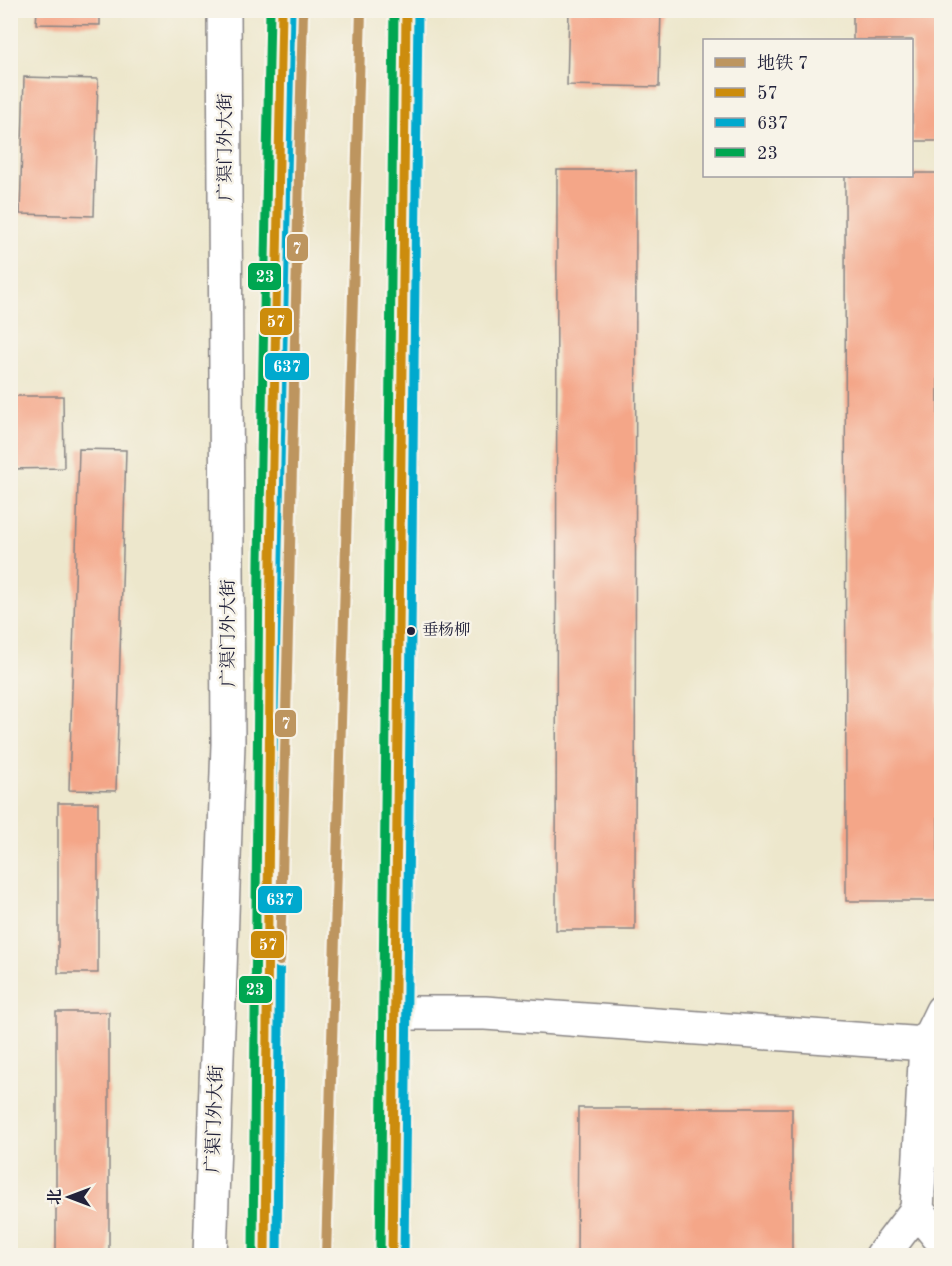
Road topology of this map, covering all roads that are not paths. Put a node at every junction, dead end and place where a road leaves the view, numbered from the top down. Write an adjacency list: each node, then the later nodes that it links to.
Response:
1 (225, 10): 9 (street, 广渠门外大街)
2 (282, 10): 10 (main road)
3 (406, 10): 5 (main road)
4 (942, 1011): 6 (street)
5 (395, 1013): 6 (street); 11 (main road)
6 (926, 1044): 7 (street)
7 (917, 1210): 8 (street); 12 (street)
8 (942, 1236)
9 (210, 1256)
10 (265, 1256)
11 (392, 1256)
12 (882, 1256)

